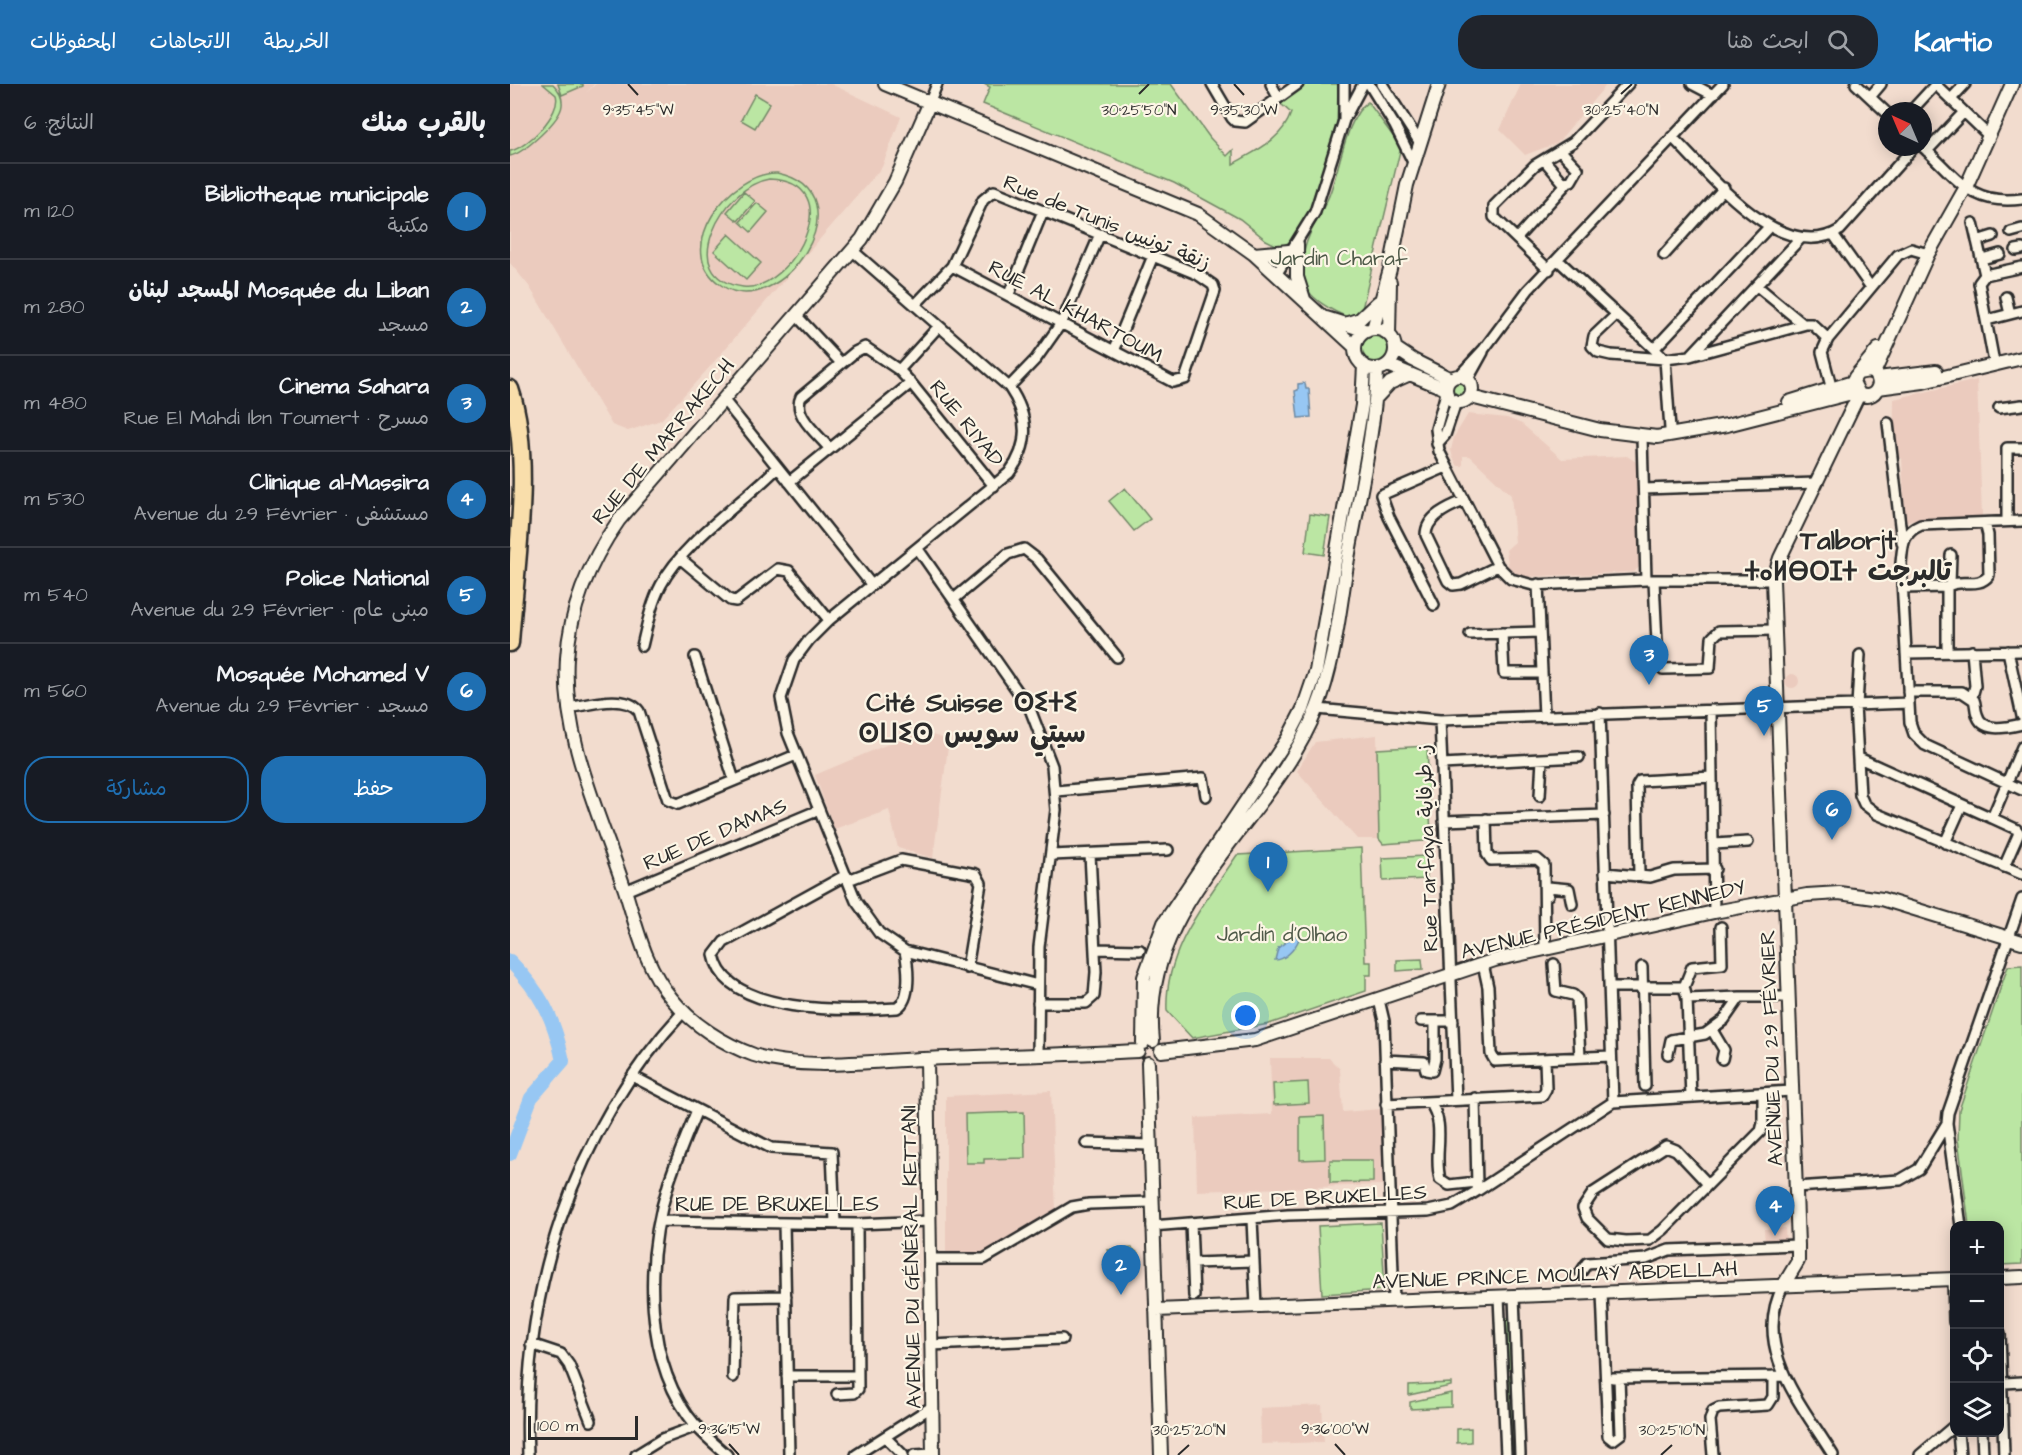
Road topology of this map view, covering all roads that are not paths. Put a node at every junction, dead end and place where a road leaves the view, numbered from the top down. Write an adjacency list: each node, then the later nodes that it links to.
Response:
1 (885, 84): 23 (street)
2 (937, 84): 23 (street)
3 (1212, 84): 20 (street)
4 (1271, 84): 20 (street)
5 (1298, 84): 20 (street)
6 (1344, 84): 27 (street)
7 (1363, 84): 27 (street)
8 (1369, 84): 36 (street)
9 (1382, 84): 31 (street)
10 (1439, 84): 31 (street)
11 (1628, 84): 32 (street)
12 (1692, 84): 19 (street)
13 (1723, 84): 19 (street)
14 (1856, 84): 21 (street)
15 (1881, 84): 21 (street)
16 (1935, 84): 22 (street); 24 (street)
17 (1965, 84): 22 (street)
18 (2012, 84): 28 (street)
19 (1713, 95): 29 (street)
20 (1278, 97)
21 (1870, 97): 25 (street)
22 (1951, 99): 26 (street)
23 (930, 102): 53 (street, RUE DE MARRAKECH); 54 (street)
24 (1919, 102)
25 (1878, 105)
26 (1964, 112): 28 (street); 30 (street)
27 (1344, 120): 52 (street)
28 (1988, 135): 38 (street)
29 (1672, 137): 39 (street); 60 (street)
30 (1932, 142)
31 (1420, 143): 36 (street)
32 (1561, 151): 35 (street); 37 (street)
33 (1932, 155): 38 (street)
34 (1906, 156): 47 (street)
35 (1545, 161): 37 (street); 49 (street)
36 (1413, 162): 63 (street)
37 (1567, 183): 49 (street)
38 (1966, 187): 40 (street); 55 (street)
39 (1724, 188): 43 (street); 57 (street)
40 (2022, 201)
41 (1043, 212): 46 (street, Rue de Tunis زنقة تونس); 61 (street, Rue de Tunis زنقة تونس); 69 (street)
42 (1973, 223): 51 (street)
43 (1769, 227): 50 (street); 90 (street)
44 (2022, 229): 45 (street)
45 (2011, 232)
46 (1100, 234): 58 (street, Rue de Tunis زنقة تونس); 80 (street)
47 (1833, 234): 50 (street); 68 (street)
48 (1993, 236): 51 (street)
49 (1517, 238): 64 (street)
50 (1801, 238): 67 (street)
51 (1977, 241): 59 (street)
52 (1293, 247): 54 (street); 65 (street); 72 (street)
53 (853, 250): 73 (street); 76 (street, RUE DE MARRAKECH)
54 (1254, 254): 65 (street)
55 (1928, 254): 68 (street); 85 (street)
56 (2000, 254): 59 (street)
57 (1664, 255)
58 (1153, 256): 91 (street); 103 (street, Rue de Tunis زنقة تونس)
59 (1982, 259): 66 (street)
60 (1558, 260): 64 (street); 77 (street)
61 (952, 266): 69 (street, RUE AL KHARTOUM); 73 (street, Rue de Tunis زنقة تونس)
62 (2022, 267): 66 (street)
63 (1390, 270): 71 (street); 86 (street)
64 (1549, 270): 107 (street)
65 (1276, 275): 72 (street)
66 (1986, 275): 79 (street)
67 (1757, 286): 82 (street); 93 (street)
68 (1870, 286): 87 (street)
69 (1009, 294): 80 (street, RUE AL KHARTOUM)
70 (2006, 297): 75 (street)
71 (1381, 299): 81 (street); 84 (street)
72 (1304, 300): 78 (street)
73 (915, 305): 83 (street)
74 (2022, 311): 75 (street)
75 (2010, 314): 79 (street)
76 (796, 315): 98 (street); 111 (street, RUE DE MARRAKECH)
77 (1616, 315): 90 (street); 97 (street)
78 (1326, 318): 81 (street); 88 (street)
79 (1987, 320): 95 (street)
80 (1062, 322): 91 (street, RUE AL KHARTOUM); 108 (street)
81 (1348, 323): 84 (street)
82 (1803, 324): 87 (street); 93 (street)
83 (939, 326): 100 (street); 108 (street)
84 (1370, 330): 86 (street); 88 (street)
85 (1890, 334): 94 (street); 106 (street, AVENUE DU 29 FÉVRIER)
86 (1389, 335): 89 (street)
87 (1826, 342): 110 (street)
88 (1355, 347): 99 (street)
89 (1395, 348): 99 (street); 107 (street)
90 (1654, 349): 97 (street)
91 (1114, 351): 103 (street, RUE AL KHARTOUM)
92 (2022, 351): 95 (street)
93 (1690, 356): 97 (street)
94 (1880, 357): 102 (street); 104 (street)
95 (1993, 357): 102 (street)
96 (2022, 358): 104 (street)
97 (1665, 359): 118 (street)
98 (841, 363): 100 (street, RUE RIYAD); 121 (street)
99 (1376, 366): 101 (street); 112 (street); 241 (street)
100 (899, 370): 105 (street, RUE RIYAD)
101 (1410, 374): 107 (street); 112 (street)
102 (1902, 376): 104 (street)
103 (1185, 379)
104 (1877, 380): 106 (street); 106 (street)
105 (911, 383): 121 (street); 127 (street, RUE RIYAD)
106 (1857, 385): 110 (street); 116 (street, AVENUE DU 29 FÉVRIER)
107 (1459, 386): 113 (street); 118 (street); 119 (street); 120 (street)
108 (1009, 387): 127 (street)
109 (510, 389): 153 (highway)
110 (1832, 395): 116 (street); 118 (street); 119 (street)
111 (723, 399): 124 (street); 168 (street, RUE DE MARRAKECH)
112 (1374, 400): 129 (street)
113 (1456, 402): 120 (street)
114 (2022, 405): 115 (street)
115 (1999, 408)
116 (1846, 418): 126 (street, AVENUE DU 29 FÉVRIER)
117 (1888, 423): 135 (street)
118 (1670, 429)
119 (1642, 437): 128 (street)
120 (1437, 444): 123 (street)
121 (830, 448): 125 (street)
122 (2022, 448): 132 (street)
123 (1446, 467): 130 (street); 131 (street)
124 (777, 468): 125 (street); 138 (street)
125 (789, 482): 142 (street)
126 (1816, 483): 128 (street); 141 (street, AVENUE DU 29 FÉVRIER)
127 (994, 486): 136 (street)
128 (1644, 489): 140 (street)
129 (1360, 492): 130 (street); 170 (street)
130 (1381, 495): 147 (street)
131 (1464, 501): 139 (street); 139 (street)
132 (2007, 521): 133 (street); 134 (street)
133 (2022, 522)
134 (1985, 523): 135 (street); 144 (street)
135 (1902, 542): 145 (street)
136 (918, 549): 142 (street); 146 (street)
137 (1951, 555): 144 (street)
138 (681, 559): 148 (street); 154 (street)
139 (1498, 566): 143 (street)
140 (1650, 580): 141 (street); 143 (street); 149 (street)
141 (1773, 580): 149 (street, AVENUE DU 29 FÉVRIER)
142 (871, 584): 148 (street)
143 (1538, 584): 150 (street)
144 (1949, 586): 145 (street); 158 (street)
145 (1903, 588): 159 (street)
146 (954, 599): 162 (street); 186 (street)
147 (1434, 605)
148 (829, 620): 178 (street)
149 (1775, 630): 169 (street, AVENUE DU 29 FÉVRIER)
150 (1540, 632): 151 (street); 163 (street)
151 (1502, 633): 152 (street); 163 (street)
152 (1470, 634)
153 (510, 643)
154 (642, 646)
155 (1972, 651): 156 (street); 158 (street); 165 (street)
156 (2008, 651): 157 (street); 174 (street)
157 (2022, 651)
158 (1947, 652): 159 (street)
159 (1906, 653): 164 (street)
160 (1860, 655): 167 (street)
161 (695, 657): 184 (street)
162 (1117, 657)
163 (1542, 673): 173 (street)
164 (1908, 692): 165 (street); 166 (street)
165 (1972, 697): 176 (street)
166 (1909, 703): 167 (street); 185 (street)
167 (1856, 705): 169 (street); 180 (street)
168 (568, 708): 184 (street); 208 (street, RUE DE MARRAKECH)
169 (1777, 708): 171 (street); 210 (street, AVENUE DU 29 FÉVRIER)
170 (1317, 709): 175 (street); 241 (street)
171 (1711, 710): 172 (street); 183 (street)
172 (1600, 713): 173 (street); 192 (street)
173 (1544, 716): 175 (street)
174 (2022, 716)
175 (1440, 720): 182 (street, Rue Tarfaya ز. طرفاية)
176 (2022, 724)
177 (2022, 747): 185 (street)
178 (796, 755): 184 (street); 191 (street)
179 (1579, 758): 181 (street)
180 (1859, 758): 190 (street); 197 (street)
181 (1542, 759): 182 (street); 189 (street)
182 (1442, 764): 195 (street, Rue Tarfaya ز. طرفاية)
183 (1712, 777): 198 (street); 206 (street)
184 (734, 780)
185 (2007, 783): 187 (street); 193 (street)
186 (1056, 790): 188 (street); 201 (street)
187 (2022, 790)
188 (1206, 796)
189 (1540, 796)
190 (1962, 805): 193 (street); 197 (street)
191 (819, 810): 207 (street); 208 (street, RUE DE DAMAS)
192 (1604, 815): 194 (street); 204 (street)
193 (1992, 818): 202 (street)
194 (1486, 819): 195 (street); 217 (street)
195 (1444, 820): 225 (street, Rue Tarfaya ز. طرفاية)
196 (1748, 842): 198 (street)
197 (1945, 843): 202 (street)
198 (1714, 844): 203 (street)
199 (1168, 850): 200 (street)
200 (1090, 854): 201 (street); 218 (street)
201 (1051, 855): 226 (street)
202 (2004, 867): 205 (street)
203 (1715, 869): 206 (street); 212 (street)
204 (1605, 873): 206 (street); 214 (street)
205 (2022, 874)
206 (1639, 875)
207 (847, 878): 220 (street); 220 (street); 224 (street)
208 (625, 891): 235 (street, RUE DE MARRAKECH)
209 (2022, 899): 215 (street)
210 (1786, 901): 212 (street, AVENUE PRÉSIDENT KENNEDY); 215 (street, AVENUE PRÉSIDENT KENNEDY); 231 (street, AVENUE DU 29 FÉVRIER)
211 (1572, 904): 217 (street)
212 (1714, 912): 214 (street, AVENUE PRÉSIDENT KENNEDY)
213 (1721, 927): 229 (street)
214 (1607, 936): 217 (street, AVENUE PRÉSIDENT KENNEDY); 227 (street)
215 (2009, 938): 216 (street, AVENUE PRÉSIDENT KENNEDY); 263 (street)
216 (2022, 942)
217 (1548, 949): 221 (street, AVENUE PRÉSIDENT KENNEDY)
218 (1095, 950): 219 (street); 234 (street)
219 (1140, 950)
220 (905, 951): 224 (street)
221 (1483, 964): 225 (street, AVENUE PRÉSIDENT KENNEDY); 248 (street)
222 (1554, 964): 246 (street)
223 (1642, 967): 228 (street)
224 (967, 968): 226 (street)
225 (1450, 975): 233 (street, AVENUE PRÉSIDENT KENNEDY); 237 (street, Rue Tarfaya ز. طرفاية)
226 (1038, 985): 234 (street)
227 (1609, 987): 228 (street); 245 (street)
228 (1642, 987): 229 (street); 253 (street)
229 (1684, 987): 232 (street)
230 (1740, 997): 231 (street); 232 (street); 239 (street)
231 (1787, 997): 254 (street, AVENUE DU 29 FÉVRIER)
232 (1687, 999): 240 (street)
233 (1379, 1000): 242 (street, AVENUE PRÉSIDENT KENNEDY); 250 (street)
234 (1038, 1003): 244 (street)
235 (684, 1011): 247 (street, RUE DE MARRAKECH); 252 (street)
236 (1435, 1021): 237 (street); 238 (street); 250 (street)
237 (1453, 1021): 258 (street, Rue Tarfaya ز. طرفاية)
238 (1421, 1022)
239 (1712, 1030): 240 (street); 249 (street)
240 (1689, 1038): 243 (street); 256 (street)
241 (1144, 1045): 242 (street); 244 (street, RUE DE MARRAKECH); 251 (street)
242 (1161, 1051): 251 (street)
243 (1668, 1054)
244 (1038, 1055): 247 (street, RUE DE MARRAKECH)
245 (1611, 1056): 246 (street); 259 (street)
246 (1580, 1057): 248 (street)
247 (927, 1059): 273 (street, AVENUE DU GÉNÉRAL KETTANI)
248 (1545, 1059): 257 (street)
249 (1722, 1059)
250 (1385, 1060): 261 (street)
251 (1148, 1063): 265 (street)
252 (632, 1076): 262 (street); 298 (street)
253 (1645, 1086)
254 (1792, 1091): 255 (street, RUE DE BRUXELLES); 268 (street, AVENUE DU 29 FÉVRIER)
255 (1763, 1093): 256 (street, RUE DE BRUXELLES); 266 (street)
256 (1691, 1097): 259 (street, RUE DE BRUXELLES)
257 (1475, 1098): 258 (street); 267 (street)
258 (1456, 1100): 260 (street)
259 (1613, 1102): 267 (street, RUE DE BRUXELLES)
260 (1430, 1103): 261 (street); 267 (street)
261 (1386, 1104): 270 (street)
262 (697, 1110): 272 (street); 276 (street)
263 (1947, 1123): 268 (street); 274 (street)
264 (1086, 1143): 265 (street)
265 (1149, 1145): 269 (street)
266 (1708, 1184): 266 (street)
267 (1477, 1186): 270 (street, RUE DE BRUXELLES)
268 (1796, 1187): 280 (street, AVENUE DU 29 FÉVRIER)
269 (1151, 1202): 279 (street); 281 (street)
270 (1390, 1212): 271 (street, RUE DE BRUXELLES); 294 (street)
271 (1252, 1219): 277 (street, RUE DE BRUXELLES); 282 (street)
272 (660, 1221): 275 (street, RUE DE BRUXELLES); 312 (street)
273 (930, 1221): 278 (street, RUE DE BRUXELLES); 281 (street, AVENUE DU GÉNÉRAL KETTANI)
274 (1959, 1221)
275 (784, 1223): 276 (street, RUE DE BRUXELLES); 290 (street)
276 (835, 1223): 278 (street, RUE DE BRUXELLES)
277 (1191, 1223): 279 (street, RUE DE BRUXELLES); 283 (street)
278 (857, 1224): 301 (street)
279 (1152, 1226): 296 (street)
280 (1798, 1245): 284 (street); 288 (street, AVENUE DU 29 FÉVRIER)
281 (931, 1259): 299 (street, AVENUE DU GÉNÉRAL KETTANI)
282 (1254, 1261): 283 (street); 295 (street)
283 (1193, 1263): 291 (street)
284 (1583, 1270)
285 (2022, 1277): 286 (street)
286 (2004, 1278)
287 (1950, 1279): 288 (street, AVENUE PRINCE MOULAY ABDELLAH)
288 (1782, 1286): 289 (street, AVENUE PRINCE MOULAY ABDELLAH); 303 (street)
289 (1602, 1293): 292 (street, AVENUE PRINCE MOULAY ABDELLAH); 305 (street)
290 (786, 1296): 300 (street); 304 (street)
291 (1194, 1296)
292 (1514, 1296): 293 (street, AVENUE PRINCE MOULAY ABDELLAH); 328 (street)
293 (1499, 1297): 294 (street, AVENUE PRINCE MOULAY ABDELLAH); 327 (street)
294 (1394, 1301): 295 (street, AVENUE PRINCE MOULAY ABDELLAH)
295 (1256, 1306): 296 (street, AVENUE PRINCE MOULAY ABDELLAH)
296 (1156, 1310): 326 (street)
297 (1062, 1338): 299 (street)
298 (531, 1344): 311 (street); 318 (street)
299 (931, 1345): 310 (street, AVENUE DU GÉNÉRAL KETTANI)
300 (787, 1376): 301 (street); 321 (street)
301 (858, 1376): 309 (street)
302 (1773, 1376): 303 (street); 306 (street); 329 (street)
303 (1785, 1376): 330 (street)
304 (734, 1377)
305 (1605, 1378): 306 (street); 306 (street)
306 (1618, 1378)
307 (2022, 1382): 308 (street)
308 (2004, 1385)
309 (837, 1394)
310 (933, 1406): 322 (street); 325 (street, AVENUE DU GÉNÉRAL KETTANI)
311 (591, 1421)
312 (697, 1426): 319 (street); 320 (street)
313 (1950, 1429): 331 (street)
314 (1958, 1437): 332 (street)
315 (1982, 1437): 333 (street)
316 (2003, 1437): 334 (street)
317 (889, 1441): 323 (street)
318 (528, 1455)
319 (636, 1455)
320 (727, 1455)
321 (789, 1455)
322 (856, 1455)
323 (903, 1455)
324 (915, 1455): 325 (street)
325 (933, 1455)
326 (1161, 1455)
327 (1506, 1455)
328 (1520, 1455)
329 (1713, 1455)
330 (1833, 1455)
331 (1920, 1455)
332 (1960, 1455)
333 (1983, 1455)
334 (2004, 1455)

